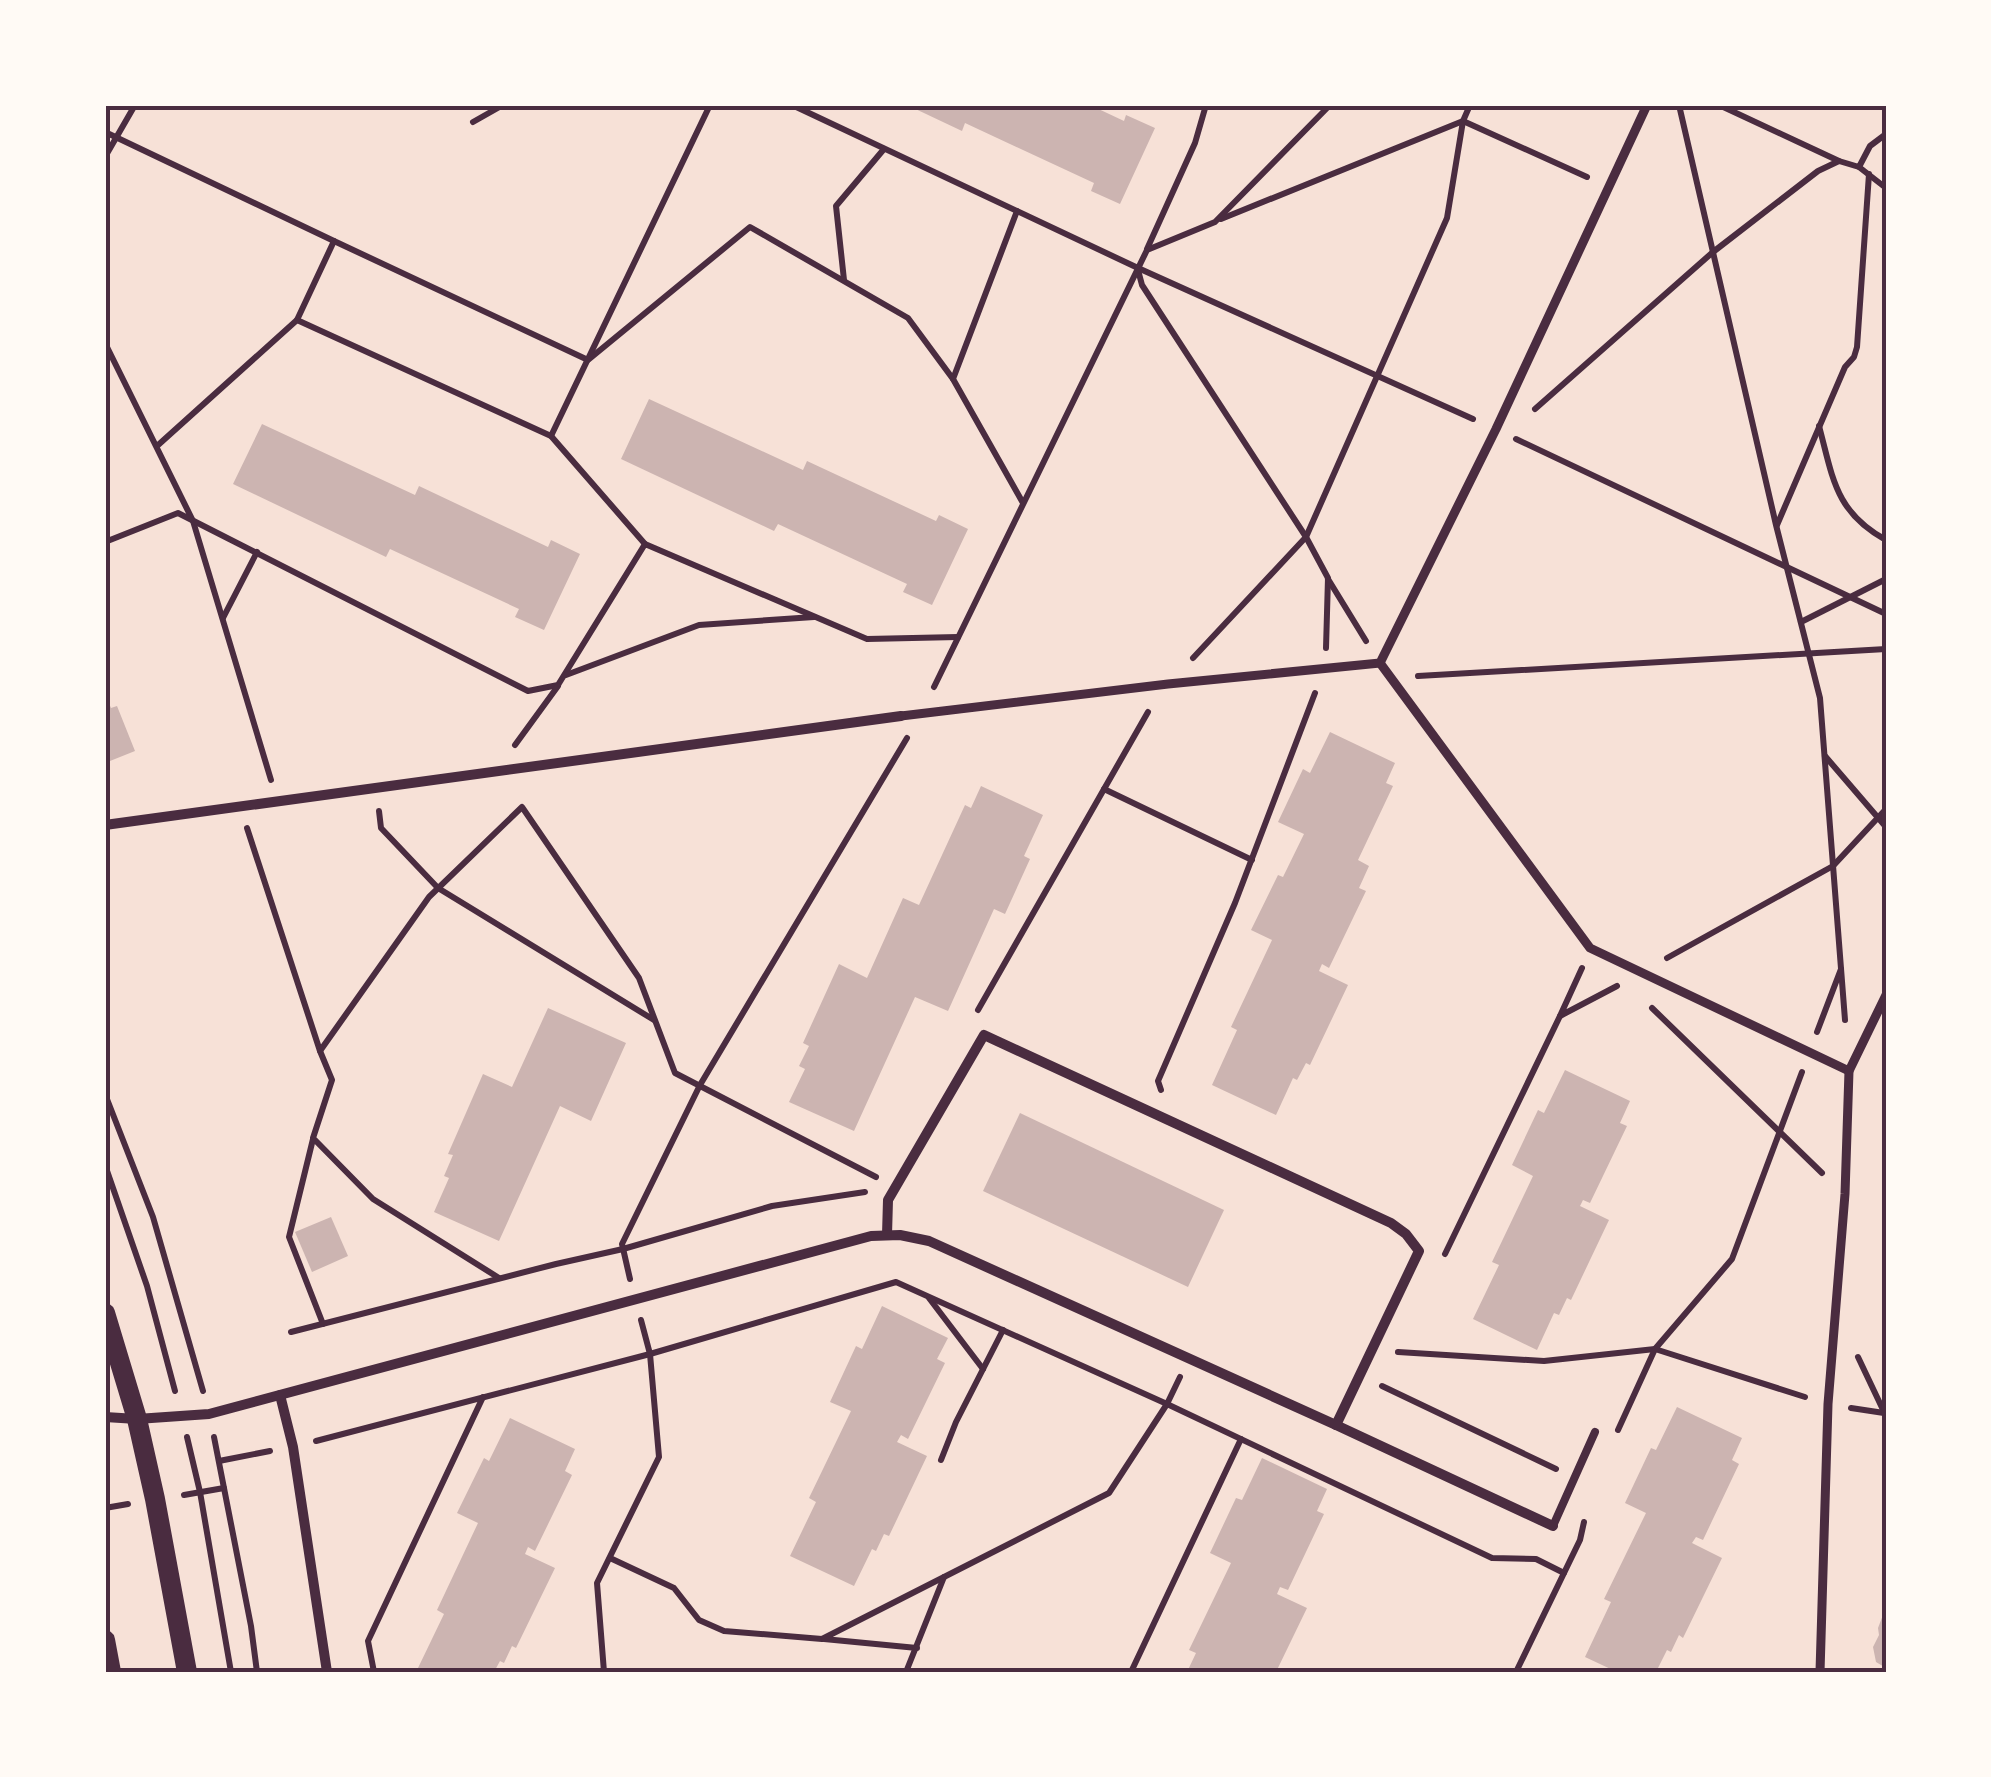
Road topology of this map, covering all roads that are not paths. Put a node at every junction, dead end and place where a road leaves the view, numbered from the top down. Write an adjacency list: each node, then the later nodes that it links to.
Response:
1 (1648, 105): 2 (street)
2 (1380, 663): 3 (street); 6 (street)
3 (901, 716): 4 (street)
4 (105, 824)
5 (1886, 995): 6 (street)
6 (1849, 1071): 19 (street)
7 (886, 1235): 9 (street); 12 (street); 12 (street)
8 (105, 1313): 11 (main road)
9 (280, 1395): 11 (street); 18 (street)
10 (105, 1417): 11 (street)
11 (137, 1420): 17 (main road)
12 (1336, 1425): 14 (street)
13 (1595, 1432): 14 (lane)
14 (1552, 1526)
15 (105, 1640): 16 (main road)
16 (111, 1672)
17 (187, 1672)
18 (327, 1672)
19 (1820, 1672)

